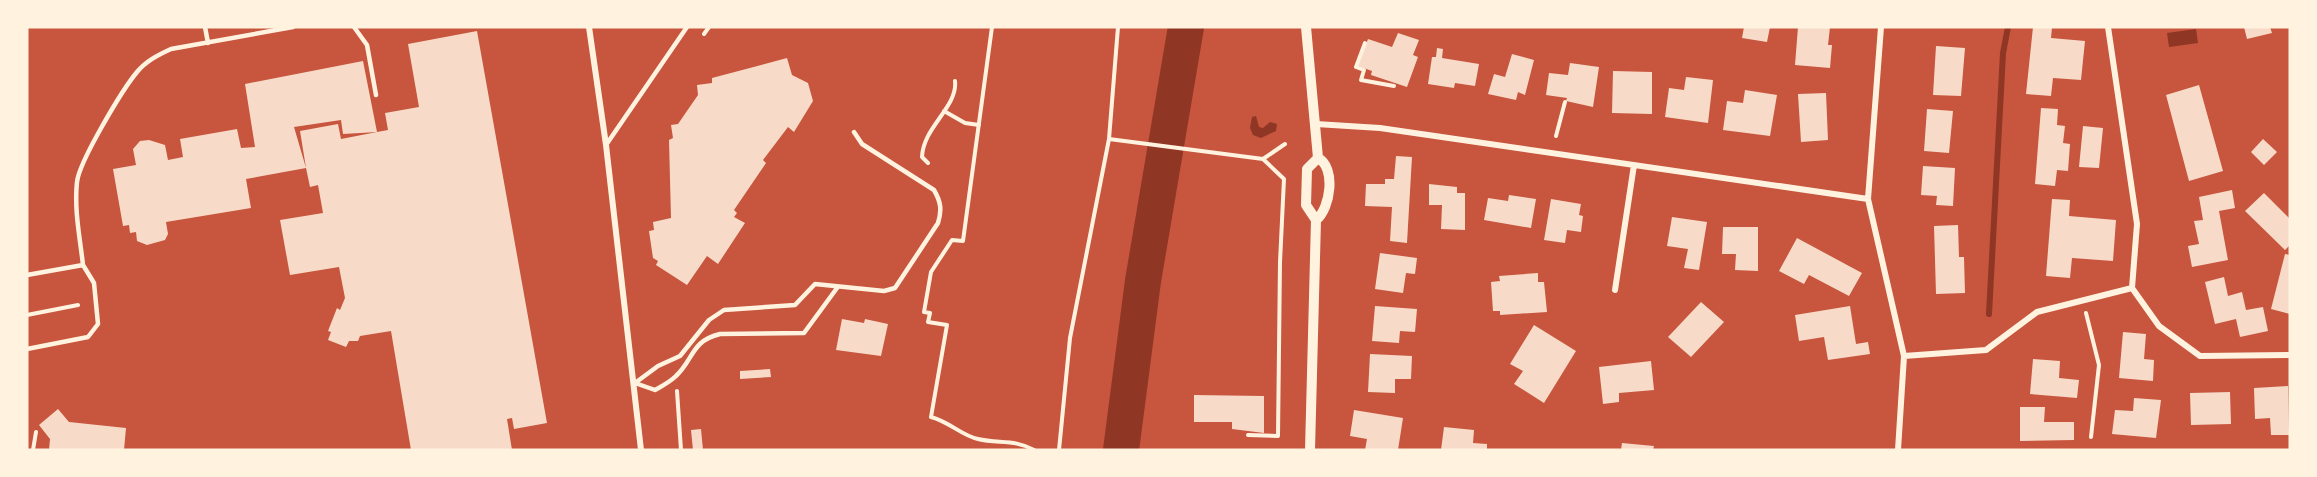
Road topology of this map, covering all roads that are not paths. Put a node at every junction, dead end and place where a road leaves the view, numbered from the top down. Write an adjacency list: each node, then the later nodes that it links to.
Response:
1 (205, 27): 9 (lane)
2 (293, 27): 9 (lane)
3 (354, 27): 10 (lane)
4 (589, 27): 13 (street)
5 (687, 27): 13 (lane)
6 (1306, 27): 11 (street)
7 (1881, 27): 16 (street)
8 (2108, 27): 21 (street)
9 (208, 43): 18 (lane)
10 (376, 94)
11 (1316, 124): 14 (street); 15 (street)
12 (854, 132): 20 (lane)
13 (606, 145): 26 (street)
14 (1318, 158): 17 (street); 17 (street)
15 (1634, 165): 16 (street); 22 (street)
16 (1868, 200): 24 (street)
17 (1316, 220): 28 (street)
18 (83, 266): 19 (lane); 23 (lane)
19 (27, 275)
20 (837, 288): 26 (lane); 26 (lane)
21 (2132, 288): 24 (street); 25 (street)
22 (1615, 290)
23 (27, 349)
24 (1905, 356): 29 (street)
25 (2290, 356)
26 (635, 382): 27 (street)
27 (641, 450)
28 (1310, 450)
29 (1898, 450)

